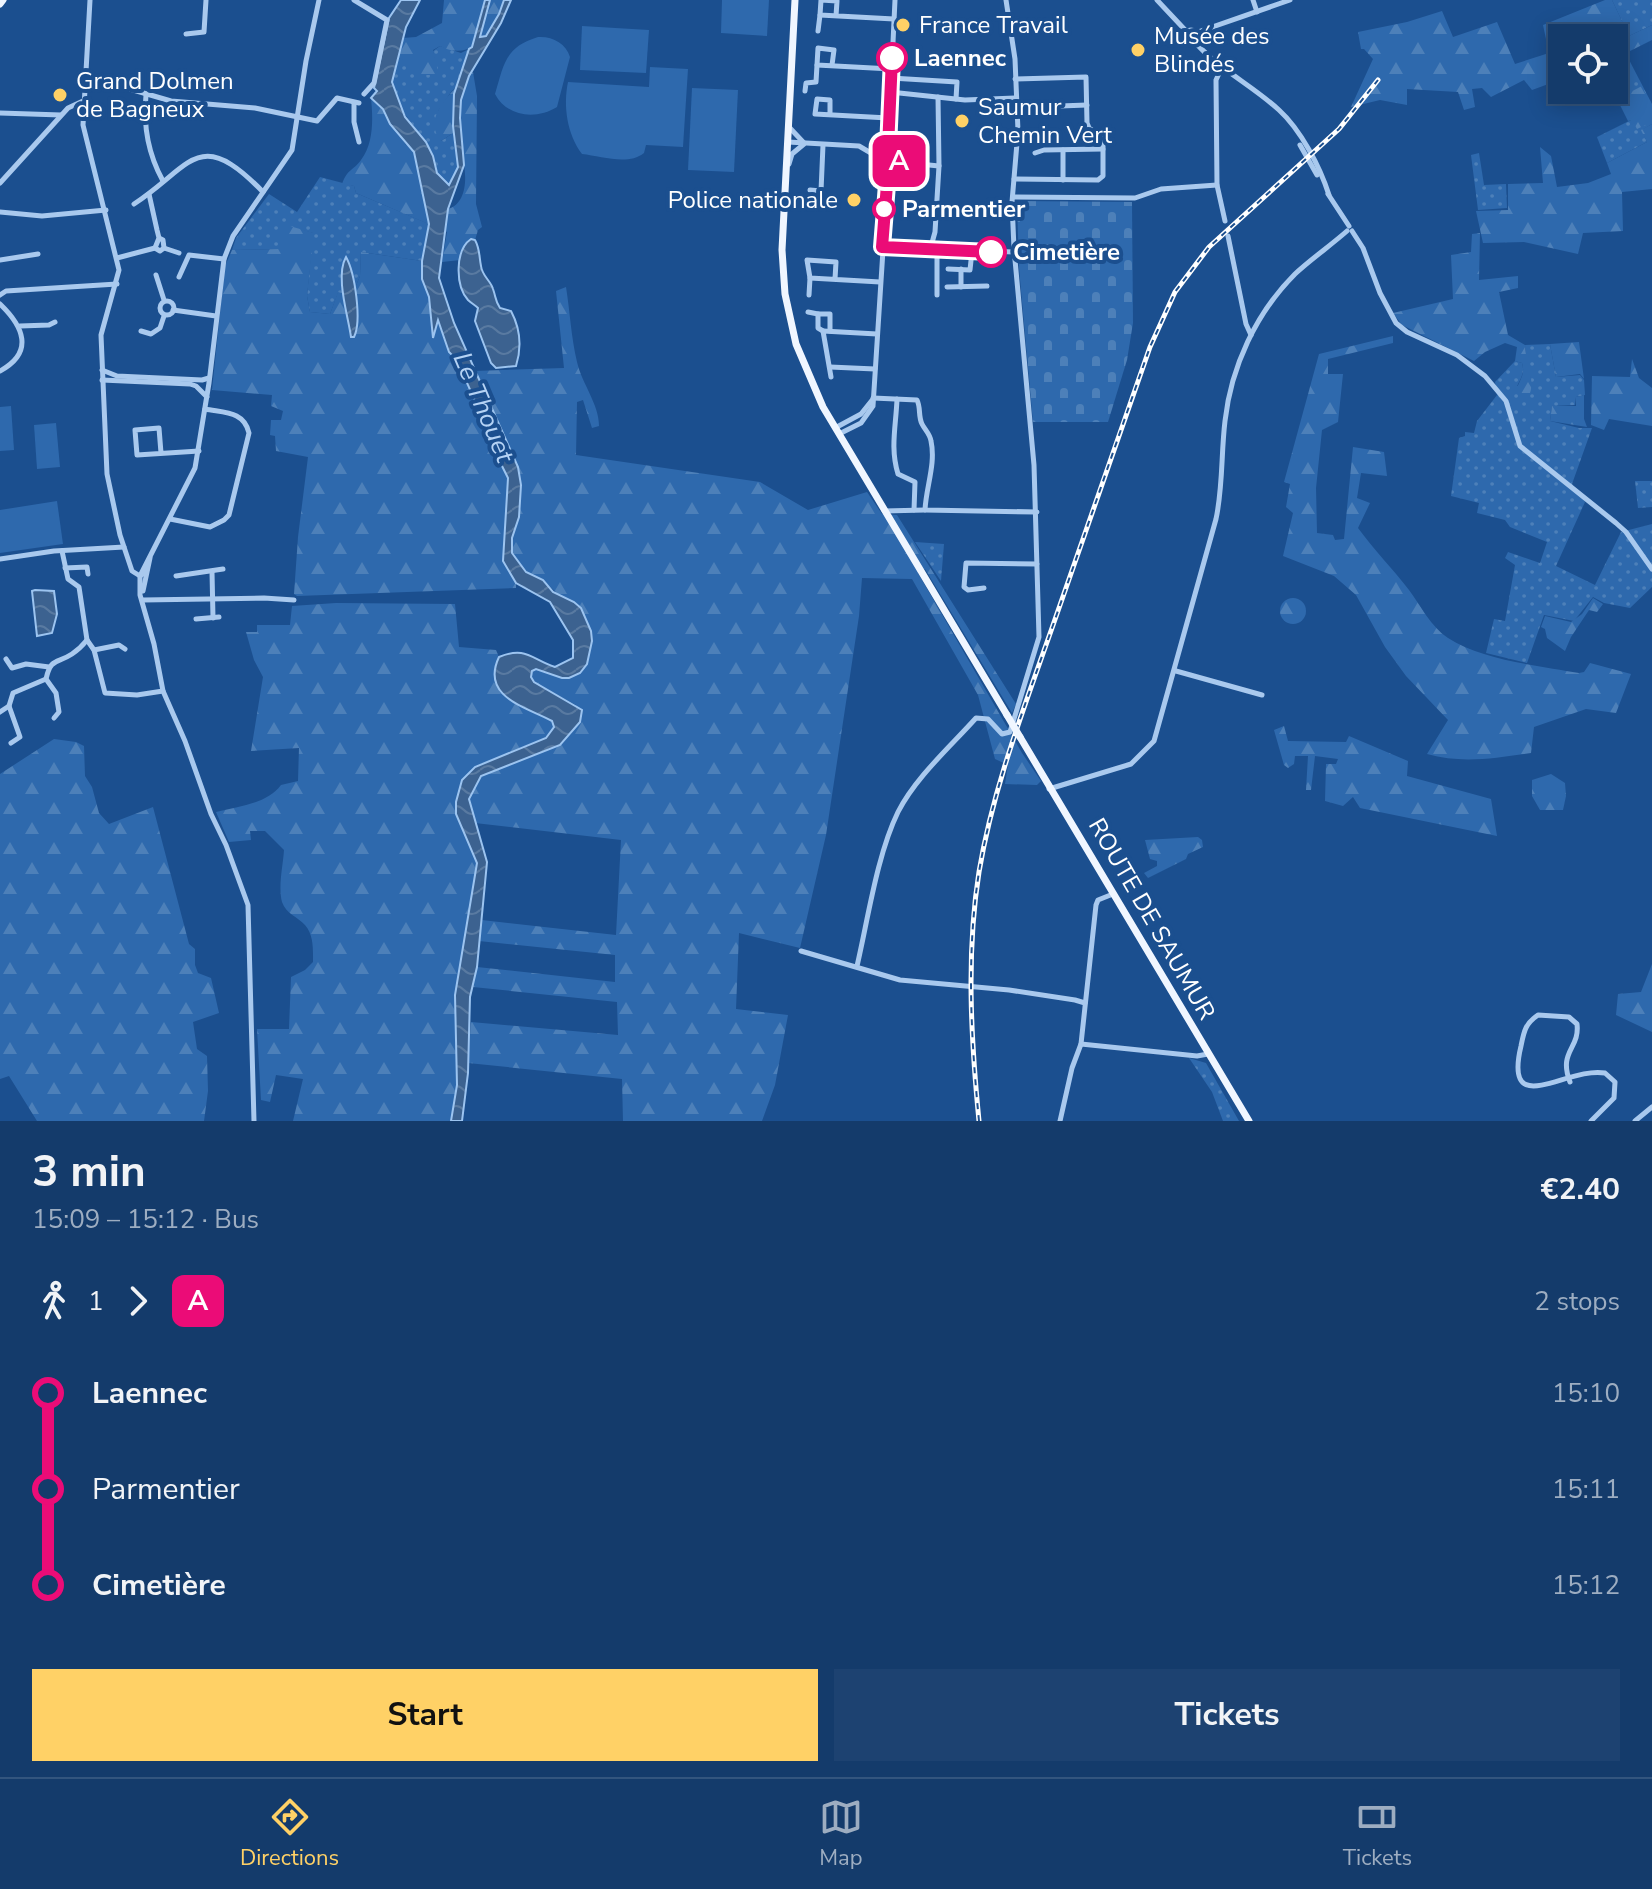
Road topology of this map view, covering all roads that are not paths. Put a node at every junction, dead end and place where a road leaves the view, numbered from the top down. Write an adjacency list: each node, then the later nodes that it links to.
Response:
1 (90, 0): 22 (street)
2 (206, 0): 16 (street)
3 (319, 0): 40 (street)
4 (354, 0): 29 (street)
5 (795, 0): 42 (main road, ROUTE DE SAUMUR)
6 (895, 0): 14 (street)
7 (1006, 0): 24 (street)
8 (1157, 0): 17 (street)
9 (1253, 0): 11 (street)
10 (1290, 0): 11 (street)
11 (1257, 12): 17 (street)
12 (820, 15): 13 (street); 13 (street); 15 (street)
13 (836, 16): 14 (street)
14 (894, 19): 21 (street)
15 (818, 31)
16 (186, 34)
17 (1194, 36): 20 (street)
18 (817, 65): 19 (street); 19 (street); 27 (street)
19 (832, 65): 21 (street)
20 (1222, 67): 60 (street); 69 (street)
21 (891, 69): 23 (street)
22 (85, 76): 25 (street); 26 (street)
23 (891, 78): 28 (street); 33 (street)
24 (1015, 79): 32 (street); 35 (street)
25 (95, 80): 26 (street); 30 (street)
26 (84, 86): 34 (street)
27 (805, 91)
28 (890, 92): 31 (street); 41 (street)
29 (364, 94)
30 (149, 96): 40 (street); 58 (street)
31 (938, 97): 33 (street); 53 (street)
32 (1015, 98): 33 (street); 56 (street)
33 (956, 99)
34 (83, 101): 38 (street); 66 (street)
35 (1087, 105): 36 (street); 48 (street)
36 (1056, 109)
37 (0, 113): 38 (street)
38 (61, 115): 59 (street)
39 (830, 115): 41 (street)
40 (297, 116): 43 (street); 62 (street)
41 (888, 118): 47 (street)
42 (788, 126): 44 (main road, ROUTE DE SAUMUR); 45 (street)
43 (359, 142)
44 (787, 142): 45 (street); 55 (main road, ROUTE DE SAUMUR)
45 (805, 144): 46 (street); 55 (street)
46 (823, 145): 51 (street); 61 (street)
47 (888, 148): 51 (street); 52 (street)
48 (1103, 149): 49 (street); 57 (street)
49 (1063, 150): 50 (street); 57 (street)
50 (1035, 153)
51 (876, 156): 54 (street)
52 (899, 162): 53 (street); 54 (street)
53 (939, 166): 75 (street)
54 (888, 172): 72 (street)
55 (785, 175): 123 (main road, ROUTE DE SAUMUR)
56 (1014, 179): 57 (street); 64 (street)
57 (1063, 180)
58 (163, 181): 62 (street); 63 (street)
59 (0, 183)
60 (1217, 185): 64 (street); 68 (street)
61 (810, 190)
62 (263, 192): 81 (street)
63 (149, 194): 65 (street); 71 (street)
64 (1013, 197): 77 (street)
65 (134, 204)
66 (106, 210): 67 (street); 80 (street)
67 (0, 212)
68 (1225, 221)
69 (1349, 230): 111 (street); 139 (street)
70 (1228, 236): 111 (street)
71 (159, 238): 73 (street); 74 (street)
72 (882, 247): 75 (street); 89 (street)
73 (155, 248): 74 (street); 80 (street)
74 (164, 248): 78 (street)
75 (934, 250): 76 (street); 98 (street)
76 (972, 251): 77 (street); 84 (street)
77 (1014, 252): 131 (street)
78 (179, 253)
79 (38, 254): 82 (street)
80 (117, 258): 90 (street)
81 (224, 259): 86 (street); 105 (street)
82 (0, 260)
83 (948, 269): 84 (street)
84 (961, 269): 94 (street)
85 (156, 275): 99 (street)
86 (179, 277)
87 (810, 278): 88 (street); 88 (street); 97 (street)
88 (835, 279): 89 (street)
89 (880, 282): 110 (street)
90 (117, 284): 91 (street); 95 (street)
91 (101, 285): 95 (street); 96 (street)
92 (987, 286): 94 (street)
93 (947, 287): 94 (street)
94 (961, 287)
95 (114, 292): 115 (street)
96 (0, 295)
97 (809, 295)
98 (937, 295)
99 (164, 300): 101 (street); 104 (street)
100 (0, 304): 107 (street)
101 (173, 310): 104 (street); 105 (street)
102 (808, 312): 103 (street)
103 (818, 314): 109 (street); 109 (street)
104 (164, 316): 108 (street)
105 (216, 316): 117 (street)
106 (55, 322): 107 (street)
107 (20, 326): 114 (street)
108 (141, 331)
109 (826, 331): 110 (street); 112 (street)
110 (877, 334): 113 (street)
111 (1251, 335): 154 (street)
112 (830, 367): 113 (street); 116 (street)
113 (875, 369): 120 (street)
114 (0, 371)
115 (102, 375): 117 (street); 118 (street); 133 (street)
116 (831, 377)
117 (209, 381): 118 (street); 119 (street)
118 (190, 384): 119 (street)
119 (207, 397): 122 (street)
120 (873, 398): 121 (street); 123 (street)
121 (897, 399): 126 (street); 127 (street)
122 (205, 409): 124 (street); 132 (street)
123 (837, 431): 130 (main road, ROUTE DE SAUMUR)
124 (199, 451): 125 (street); 132 (street)
125 (161, 453): 125 (street)
126 (915, 482): 127 (street); 128 (street)
127 (928, 483): 129 (street)
128 (914, 510): 129 (street); 130 (street)
129 (925, 510): 131 (street)
130 (884, 511): 162 (main road, ROUTE DE SAUMUR, bridge)
131 (1037, 512): 136 (street)
132 (170, 519): 142 (street)
133 (125, 549): 134 (street); 142 (street)
134 (62, 551): 135 (street); 137 (street)
135 (0, 559)
136 (1037, 564): 144 (street); 165 (street)
137 (65, 568): 141 (street); 149 (street)
138 (223, 569): 140 (street)
139 (1652, 569)
140 (212, 572): 143 (street); 145 (street)
141 (88, 574)
142 (142, 574): 146 (street)
143 (176, 576)
144 (984, 588)
145 (212, 599): 146 (street); 147 (street); 148 (street)
146 (143, 600): 156 (street)
147 (294, 600)
148 (196, 619)
149 (87, 640): 151 (street); 153 (street)
150 (125, 649): 151 (street)
151 (94, 650): 156 (street)
152 (6, 659): 153 (street)
153 (49, 667): 155 (street)
154 (1176, 671): 157 (street); 162 (street)
155 (46, 679): 158 (street); 160 (street)
156 (163, 691): 173 (street)
157 (1262, 695)
158 (9, 706): 159 (street); 161 (street)
159 (0, 712)
160 (54, 718)
161 (11, 743)
162 (1050, 789): 163 (main road, ROUTE DE SAUMUR)
163 (1111, 894): 166 (street); 168 (main road, ROUTE DE SAUMUR)
164 (801, 951): 165 (street)
165 (857, 966): 166 (street)
166 (1085, 1003): 167 (street)
167 (1081, 1044): 168 (street); 174 (street)
168 (1207, 1055): 175 (main road, ROUTE DE SAUMUR)
169 (1570, 1082): 170 (street); 171 (street); 176 (street)
170 (1518, 1088)
171 (1553, 1091)
172 (1652, 1107): 177 (street)
173 (254, 1121)
174 (1060, 1121)
175 (1247, 1121)
176 (1591, 1121)
177 (1635, 1121)

